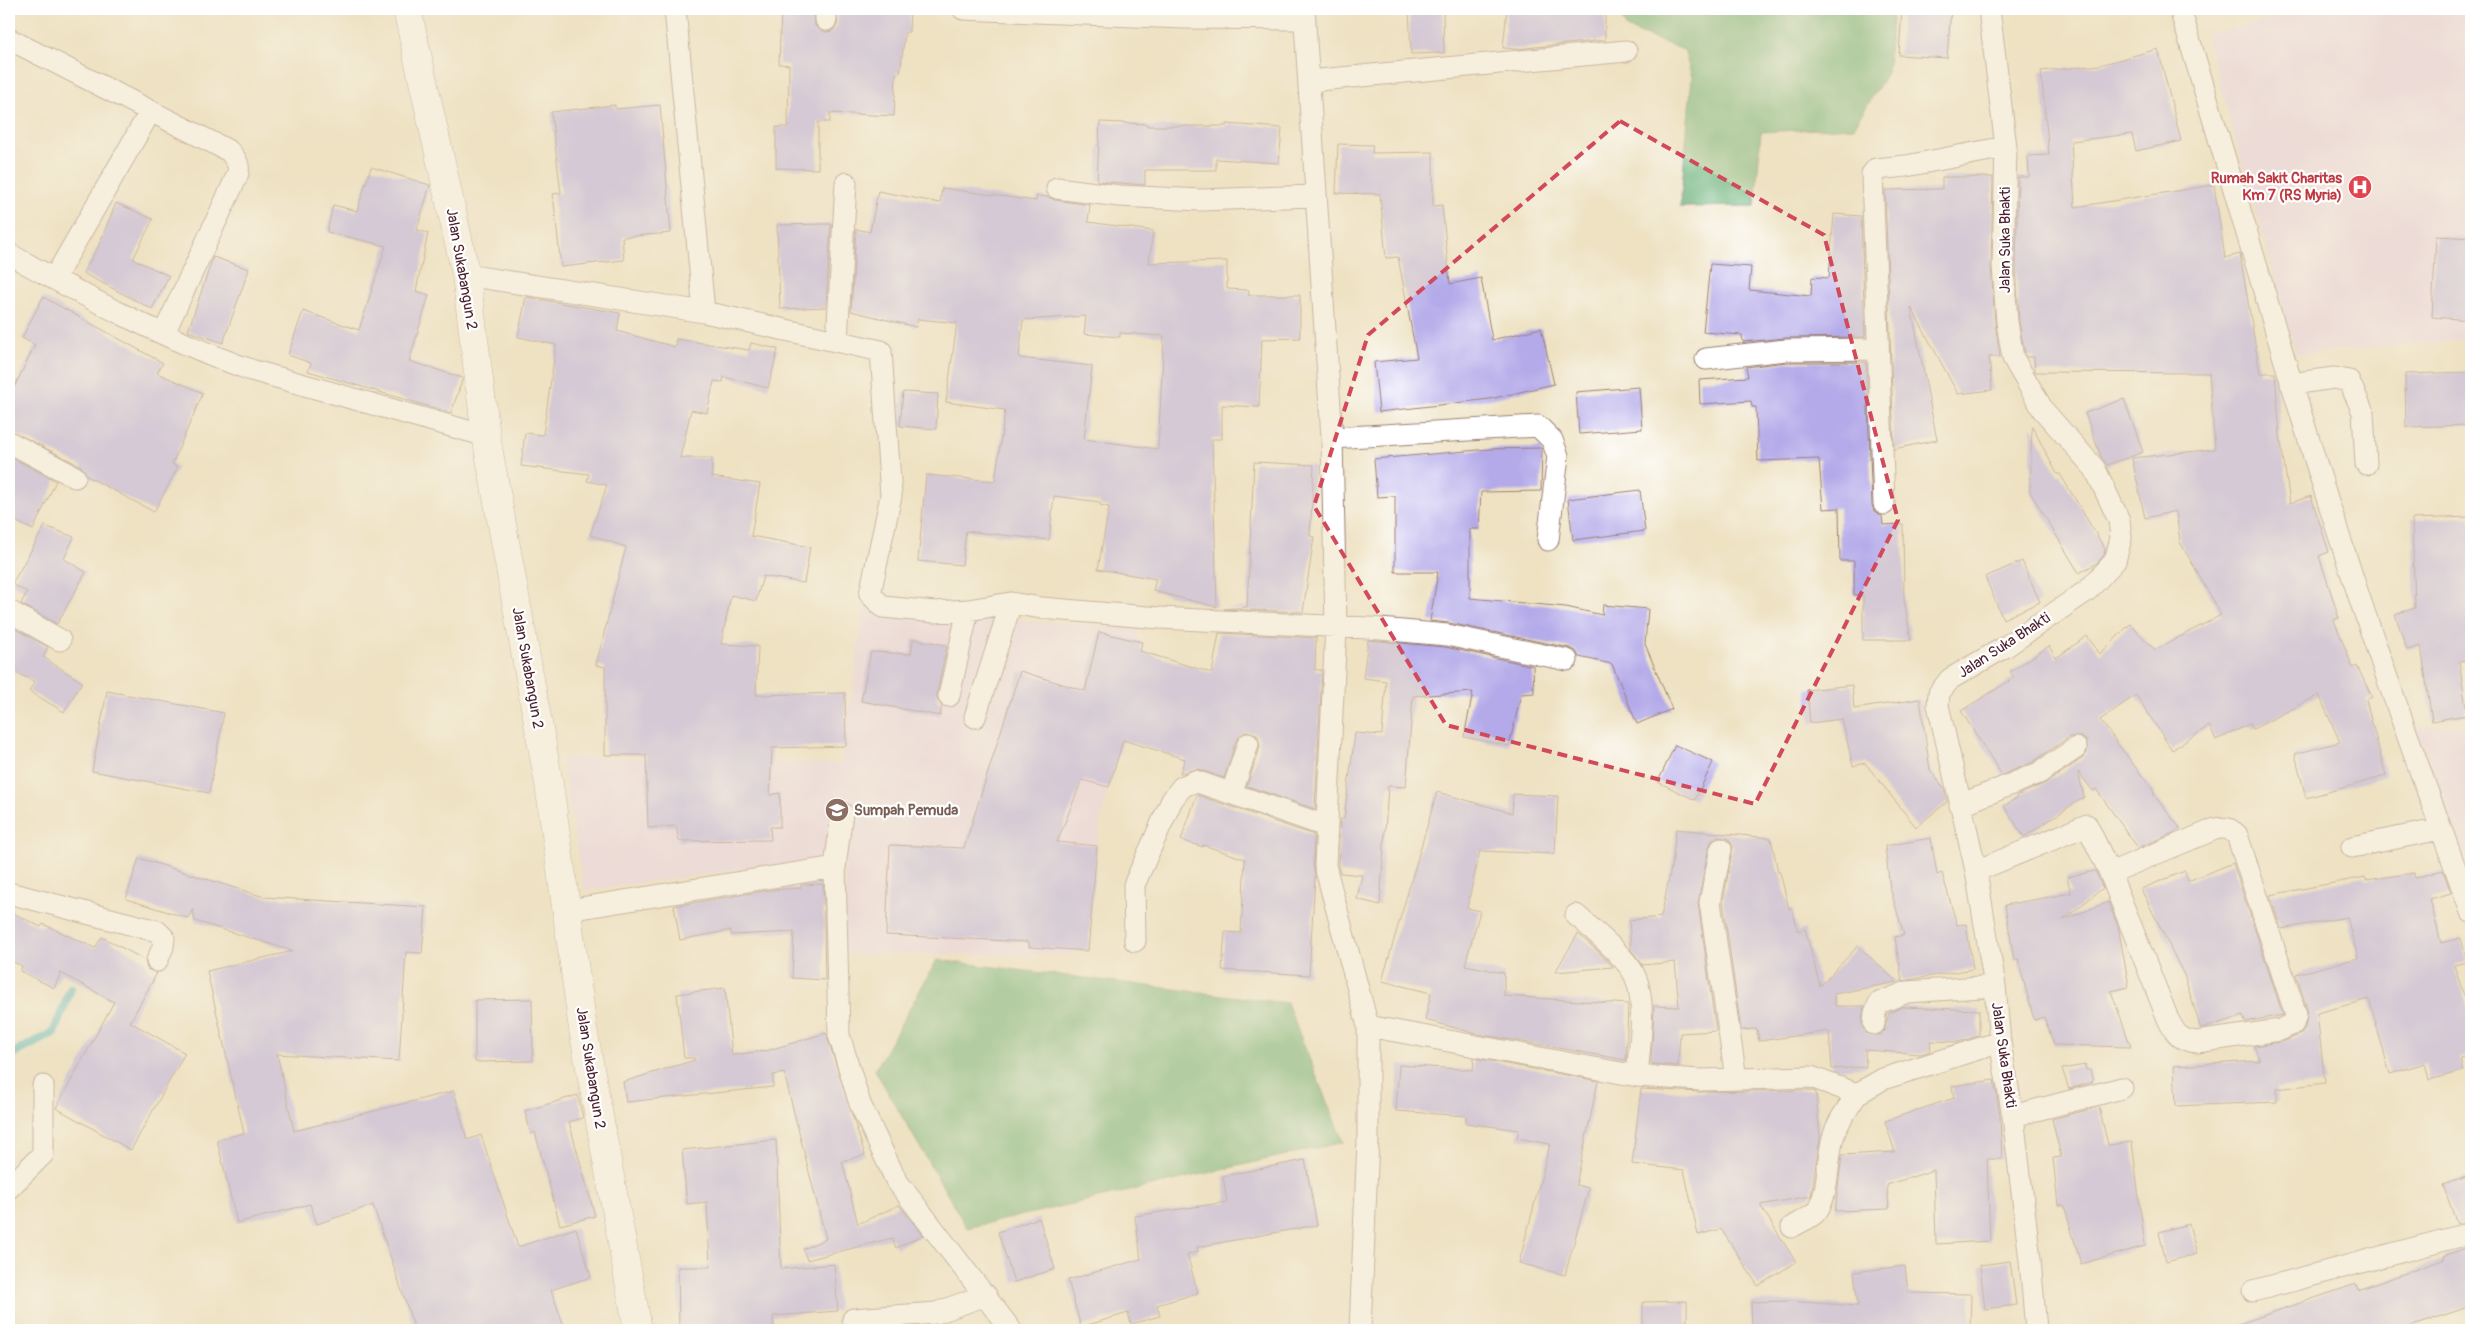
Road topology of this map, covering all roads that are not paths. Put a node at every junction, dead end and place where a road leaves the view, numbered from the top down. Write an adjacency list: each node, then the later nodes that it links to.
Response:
1 (407, 9): 16 (street, Jalan Sukabangun 2)
2 (675, 9): 18 (street)
3 (964, 9): 6 (street)
4 (1989, 9): 11 (street, Jalan Suka Bhakti)
5 (2180, 9): 23 (street)
6 (1304, 14): 9 (street)
7 (9, 39): 10 (street)
8 (1626, 51): 9 (street)
9 (1309, 81): 14 (street)
10 (150, 112): 17 (street); 19 (street)
11 (2006, 147): 21 (street); 42 (street, Jalan Suka Bhakti)
12 (846, 183): 20 (street)
13 (1057, 188): 14 (street)
14 (1315, 196): 25 (street)
15 (9, 254): 17 (street)
16 (466, 275): 18 (street); 24 (street, Jalan Sukabangun 2)
17 (54, 279): 19 (street)
18 (704, 312): 20 (street)
19 (164, 333): 24 (street)
20 (837, 341): 32 (street)
21 (1878, 350): 22 (street); 29 (street)
22 (1706, 359)
23 (2291, 384): 27 (street); 45 (street)
24 (486, 436): 52 (street, Jalan Sukabangun 2)
25 (1332, 438): 30 (street); 34 (street)
26 (9, 442): 28 (street)
27 (2366, 464)
28 (75, 477)
29 (1884, 504)
30 (1548, 540)
31 (1011, 603): 32 (street); 34 (street); 38 (street)
32 (968, 610): 37 (street)
33 (9, 611): 35 (street)
34 (1336, 627): 36 (street); 44 (street)
35 (60, 640)
36 (1567, 660)
37 (950, 696)
38 (975, 717)
39 (1248, 744): 41 (street)
40 (2076, 748): 42 (street)
41 (1232, 792): 44 (street); 55 (street)
42 (1960, 805): 49 (street, Jalan Suka Bhakti)
43 (842, 813): 48 (street)
44 (1326, 826): 59 (street)
45 (2441, 829): 46 (street); 53 (street)
46 (2352, 847)
47 (1721, 849): 62 (street)
48 (835, 867): 52 (street); 71 (street)
49 (1976, 871): 50 (street); 57 (street, Jalan Suka Bhakti)
50 (2110, 873): 50 (street)
51 (9, 893): 56 (street)
52 (568, 910): 73 (street, Jalan Sukabangun 2)
53 (2471, 912)
54 (1576, 915): 61 (street)
55 (1135, 942)
56 (157, 961)
57 (1995, 986): 58 (street); 60 (street, Jalan Suka Bhakti)
58 (1874, 1024)
59 (1368, 1026): 61 (street); 75 (street)
60 (2000, 1042): 65 (street); 66 (street, Jalan Suka Bhakti)
61 (1637, 1076): 62 (street)
62 (1736, 1079): 65 (street)
63 (42, 1086): 67 (street)
64 (2122, 1088): 66 (street)
65 (1857, 1094): 68 (street)
66 (2013, 1116): 76 (street, Jalan Suka Bhakti)
67 (9, 1188)
68 (1792, 1227)
69 (2471, 1234): 70 (street)
70 (2253, 1292)
71 (986, 1295): 72 (street); 74 (street)
72 (853, 1319)
73 (638, 1330)
74 (1011, 1330)
75 (1360, 1330)
76 (2036, 1330)

